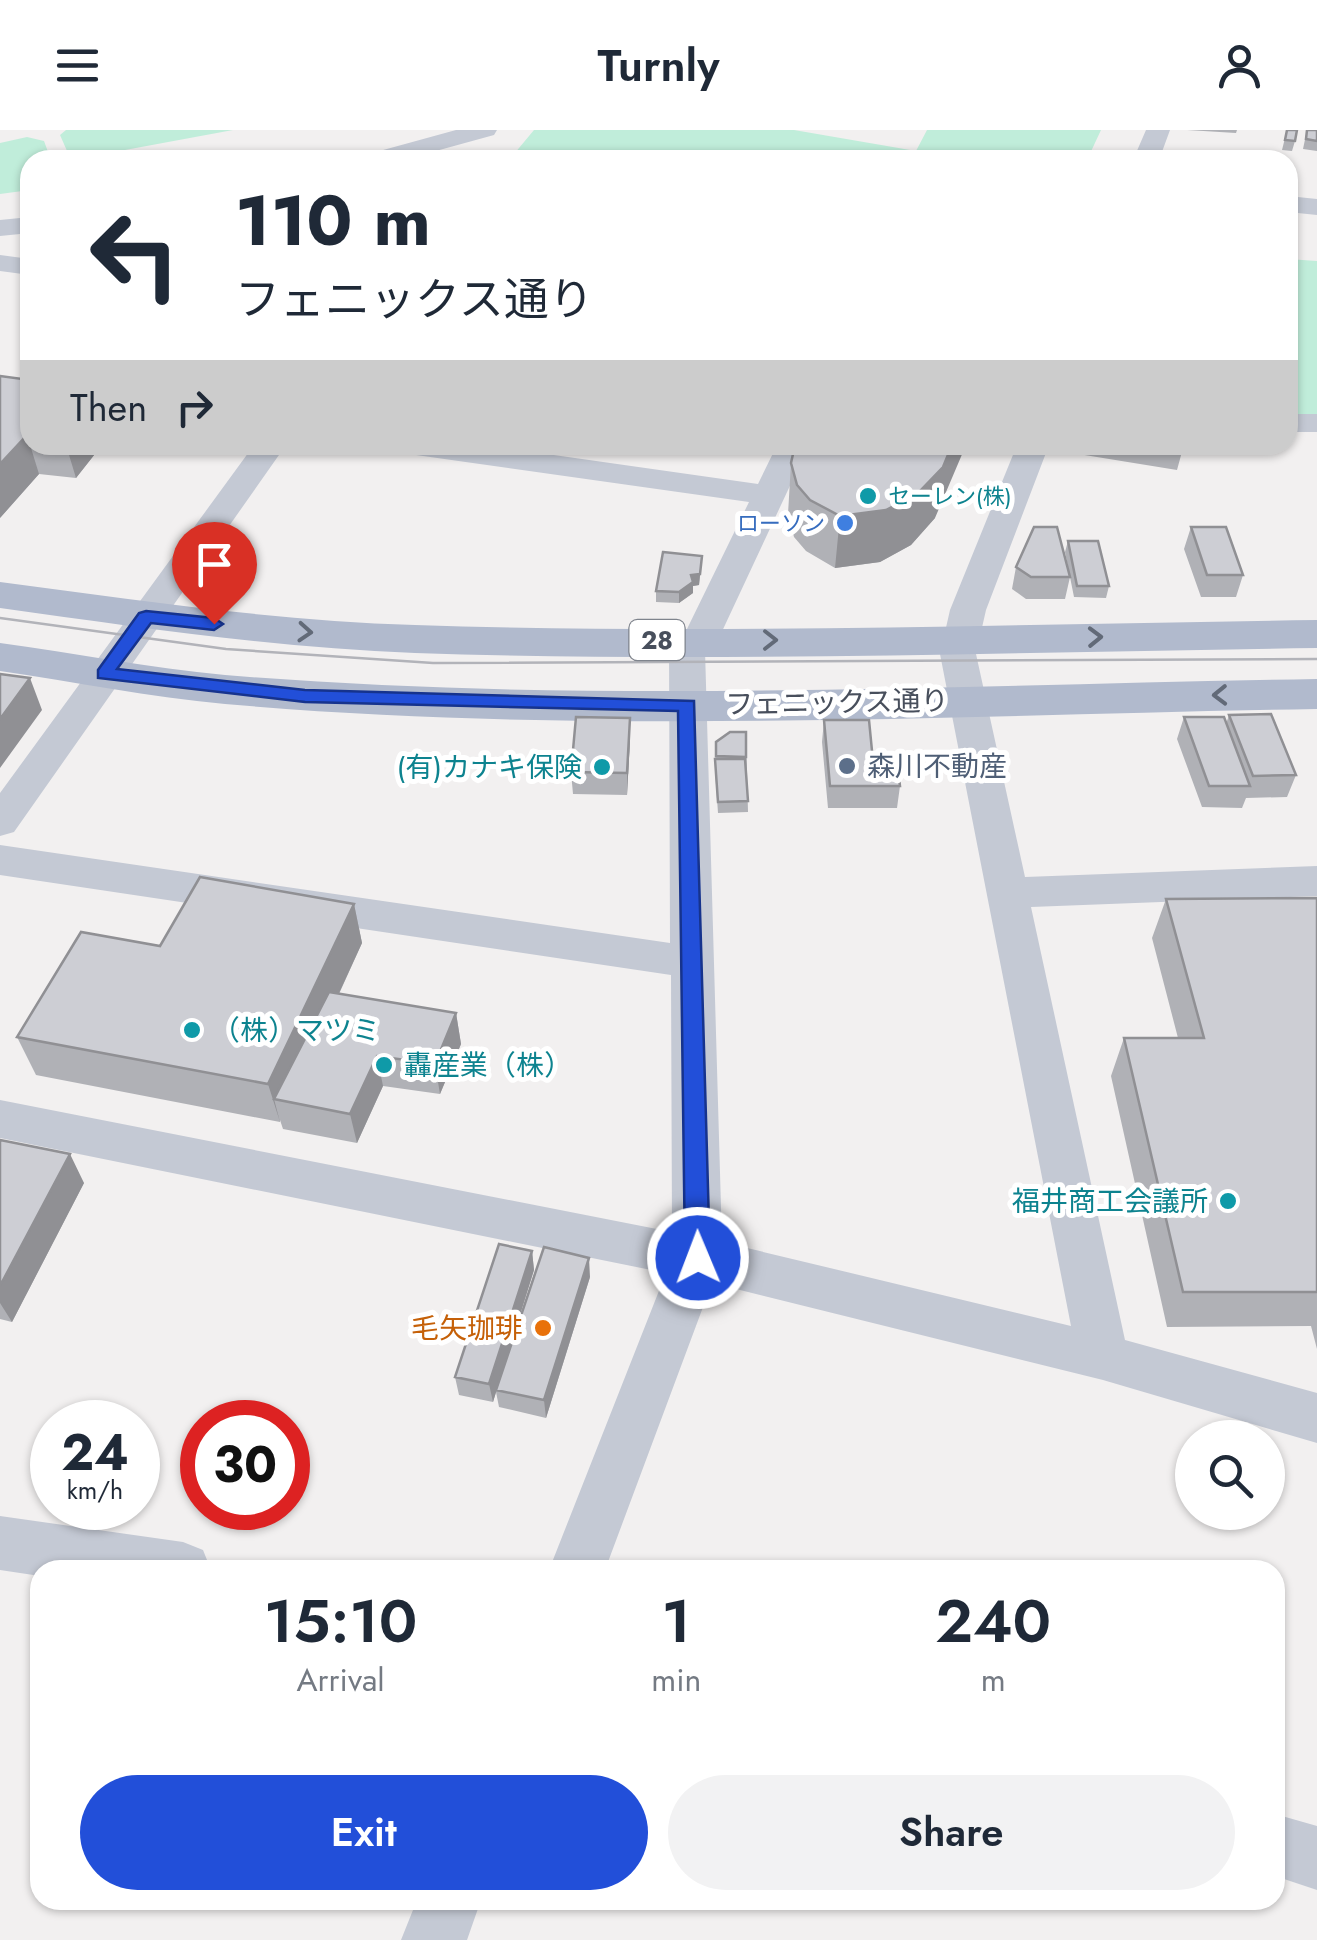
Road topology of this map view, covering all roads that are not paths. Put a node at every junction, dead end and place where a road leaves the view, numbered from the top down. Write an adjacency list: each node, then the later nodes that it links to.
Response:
1 (488, 130): 2 (street)
2 (412, 150)
3 (263, 455): 9 (street)
4 (485, 455): 7 (street)
5 (788, 455): 7 (street)
6 (1028, 455): 12 (street)
7 (768, 496): 11 (street)
8 (0, 596): 9 (main road, 28)
9 (146, 616): 11 (main road, 28, one-way to 11); 14 (street)
10 (1317, 634): 12 (main road, 28, one-way to 10)
11 (693, 640): 12 (main road, 28, one-way to 12); 17 (street)
12 (960, 640): 16 (street)
13 (0, 657): 14 (main road, フェニックス通り)
14 (104, 674): 17 (main road, フェニックス通り); 18 (street)
15 (1317, 694): 16 (main road, フェニックス通り, one-way to 16)
16 (966, 699): 17 (main road, フェニックス通り); 21 (street)
17 (688, 705): 22 (street)
18 (0, 822)
19 (0, 860): 22 (street)
20 (1317, 881): 21 (street)
21 (1006, 893): 25 (street)
22 (692, 962): 24 (street)
23 (0, 1118): 24 (street)
24 (698, 1258): 25 (street); 29 (street)
25 (1103, 1357): 26 (street)
26 (1317, 1418)
27 (0, 1544): 28 (street)
28 (112, 1560)
29 (581, 1560)
30 (1285, 1848): 31 (street)
31 (1317, 1858)
32 (446, 1910): 33 (street)
33 (434, 1940)

